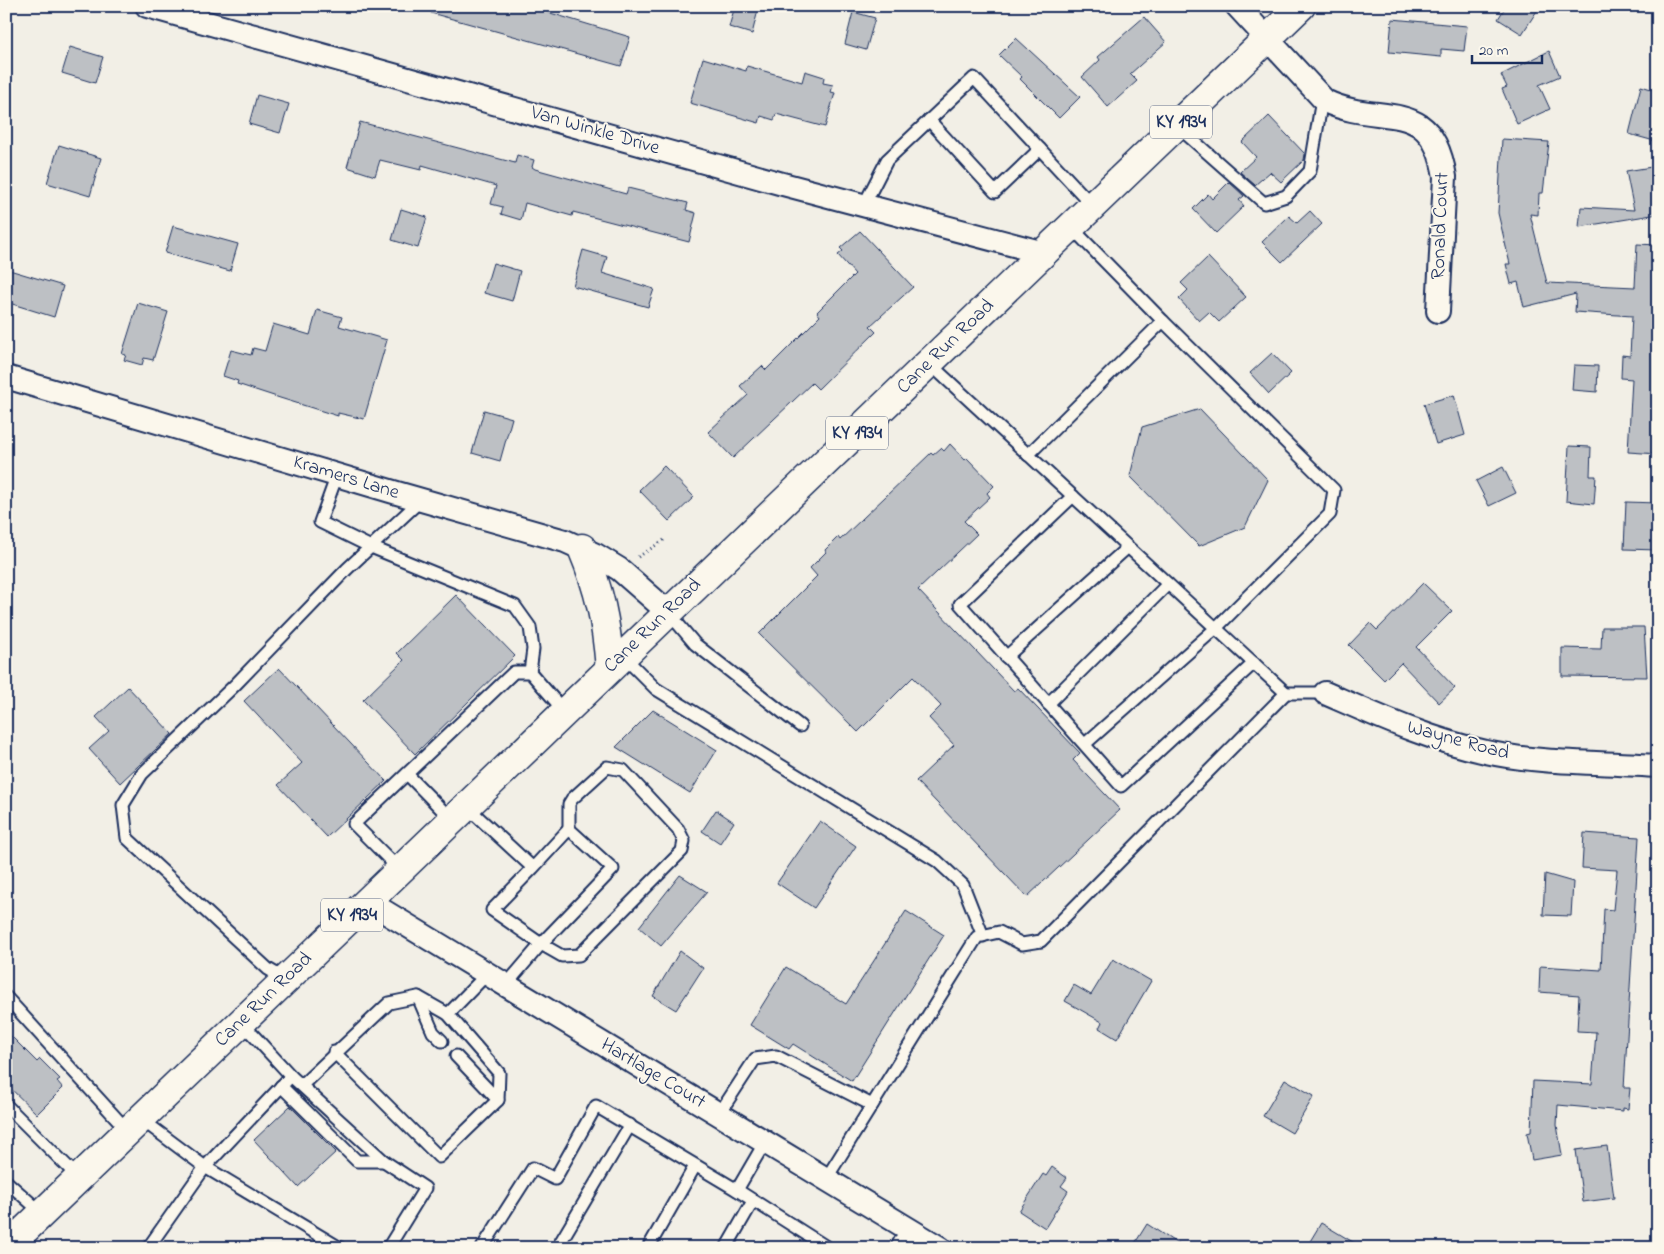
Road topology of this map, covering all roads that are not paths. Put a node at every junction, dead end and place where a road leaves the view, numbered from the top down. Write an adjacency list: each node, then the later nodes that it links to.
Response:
1 (147, 6): 4 (street, Van Winkle Drive)
2 (1237, 6): 5 (street, Ronald Court)
3 (1301, 6): 5 (highway, Cane Run Road / KY 1934)
4 (181, 11): 10 (street, Van Winkle Drive)
5 (1267, 38): 6 (street, Ronald Court); 8 (highway, Cane Run Road / KY 1934)
6 (1322, 99): 8 (lane); 14 (street, Ronald Court)
7 (929, 120): 9 (lane); 9 (lane); 10 (lane)
8 (1177, 126): 11 (highway, Cane Run Road / KY 1934)
9 (1040, 148): 11 (lane)
10 (864, 205): 13 (street, Van Winkle Drive)
11 (1093, 206): 12 (highway, Cane Run Road / KY 1934)
12 (1072, 227): 13 (highway, Cane Run Road / KY 1934); 15 (lane)
13 (1044, 253): 16 (highway, Cane Run Road / KY 1934)
14 (1438, 311)
15 (1163, 321): 18 (lane); 27 (lane)
16 (929, 363): 18 (lane); 26 (highway, Cane Run Road / KY 1934)
17 (6, 377): 19 (street, Kramers Lane)
18 (1028, 455): 20 (lane)
19 (336, 475): 21 (street, Kramers Lane); 22 (lane)
20 (1073, 496): 23 (lane); 28 (lane)
21 (420, 500): 22 (lane); 24 (street, Kramers Lane)
22 (371, 547): 31 (lane); 47 (lane)
23 (1128, 547): 25 (lane); 28 (lane)
24 (582, 548): 26 (street, Kramers Lane); 29 (highway)
25 (1168, 584): 27 (lane); 34 (lane)
26 (668, 612): 29 (highway, Cane Run Road / KY 1934); 36 (lane)
27 (1216, 628): 30 (lane); 37 (lane)
28 (1006, 657): 34 (lane)
29 (616, 662): 35 (highway, Cane Run Road / KY 1934); 45 (lane)
30 (1254, 663): 32 (lane); 37 (lane)
31 (530, 672): 35 (lane); 39 (lane)
32 (1286, 693): 33 (lane); 45 (lane)
33 (1325, 693): 38 (street, Wayne Road)
34 (1048, 704): 37 (lane)
35 (564, 711): 40 (highway, Cane Run Road / KY 1934)
36 (800, 726)
37 (1084, 744)
38 (1658, 766)
39 (407, 774): 40 (lane); 43 (lane)
40 (459, 813): 42 (lane); 43 (highway, Cane Run Road / KY 1934)
41 (569, 829): 42 (lane); 46 (lane); 46 (lane)
42 (533, 868): 46 (lane)
43 (400, 870): 44 (highway, Cane Run Road / KY 1934)
44 (367, 901): 47 (highway, Cane Run Road / KY 1934); 48 (street, Hartlage Court)
45 (983, 936): 60 (lane)
46 (541, 944): 48 (lane)
47 (285, 979): 52 (highway, Cane Run Road / KY 1934)
48 (497, 979): 51 (lane); 62 (street, Hartlage Court)
49 (6, 997): 63 (lane)
50 (418, 997): 51 (lane); 53 (lane); 54 (lane)
51 (448, 1014): 59 (lane)
52 (242, 1023): 56 (lane); 63 (highway, Cane Run Road / KY 1934)
53 (442, 1041)
54 (334, 1052): 57 (lane); 59 (lane)
55 (456, 1056): 59 (lane)
56 (291, 1076): 57 (lane); 58 (lane)
57 (302, 1085): 66 (lane)
58 (281, 1086): 66 (lane); 68 (lane)
59 (498, 1100)
60 (872, 1105): 62 (lane); 70 (lane)
61 (6, 1106): 69 (lane)
62 (719, 1114): 65 (street, Hartlage Court)
63 (134, 1125): 68 (lane); 69 (highway, Cane Run Road / KY 1934)
64 (630, 1125): 67 (lane); 81 (lane); 82 (lane)
65 (765, 1142): 70 (street, Hartlage Court); 72 (lane)
66 (384, 1161): 80 (lane)
67 (696, 1166): 72 (lane); 83 (lane)
68 (205, 1167): 78 (lane); 79 (lane)
69 (78, 1177): 74 (highway, Cane Run Road / KY 1934)
70 (826, 1179): 75 (street, Hartlage Court)
71 (6, 1181): 74 (lane)
72 (737, 1190): 73 (lane)
73 (753, 1201): 76 (lane); 84 (lane)
74 (42, 1213): 77 (highway, Cane Run Road / KY 1934)
75 (907, 1228): 86 (lane); 87 (street, Hartlage Court)
76 (811, 1243): 85 (lane)
77 (6, 1248)
78 (148, 1248)
79 (340, 1248)
80 (388, 1248)
81 (482, 1248)
82 (557, 1248)
83 (648, 1248)
84 (726, 1248)
85 (828, 1248)
86 (896, 1248)
87 (940, 1248)

